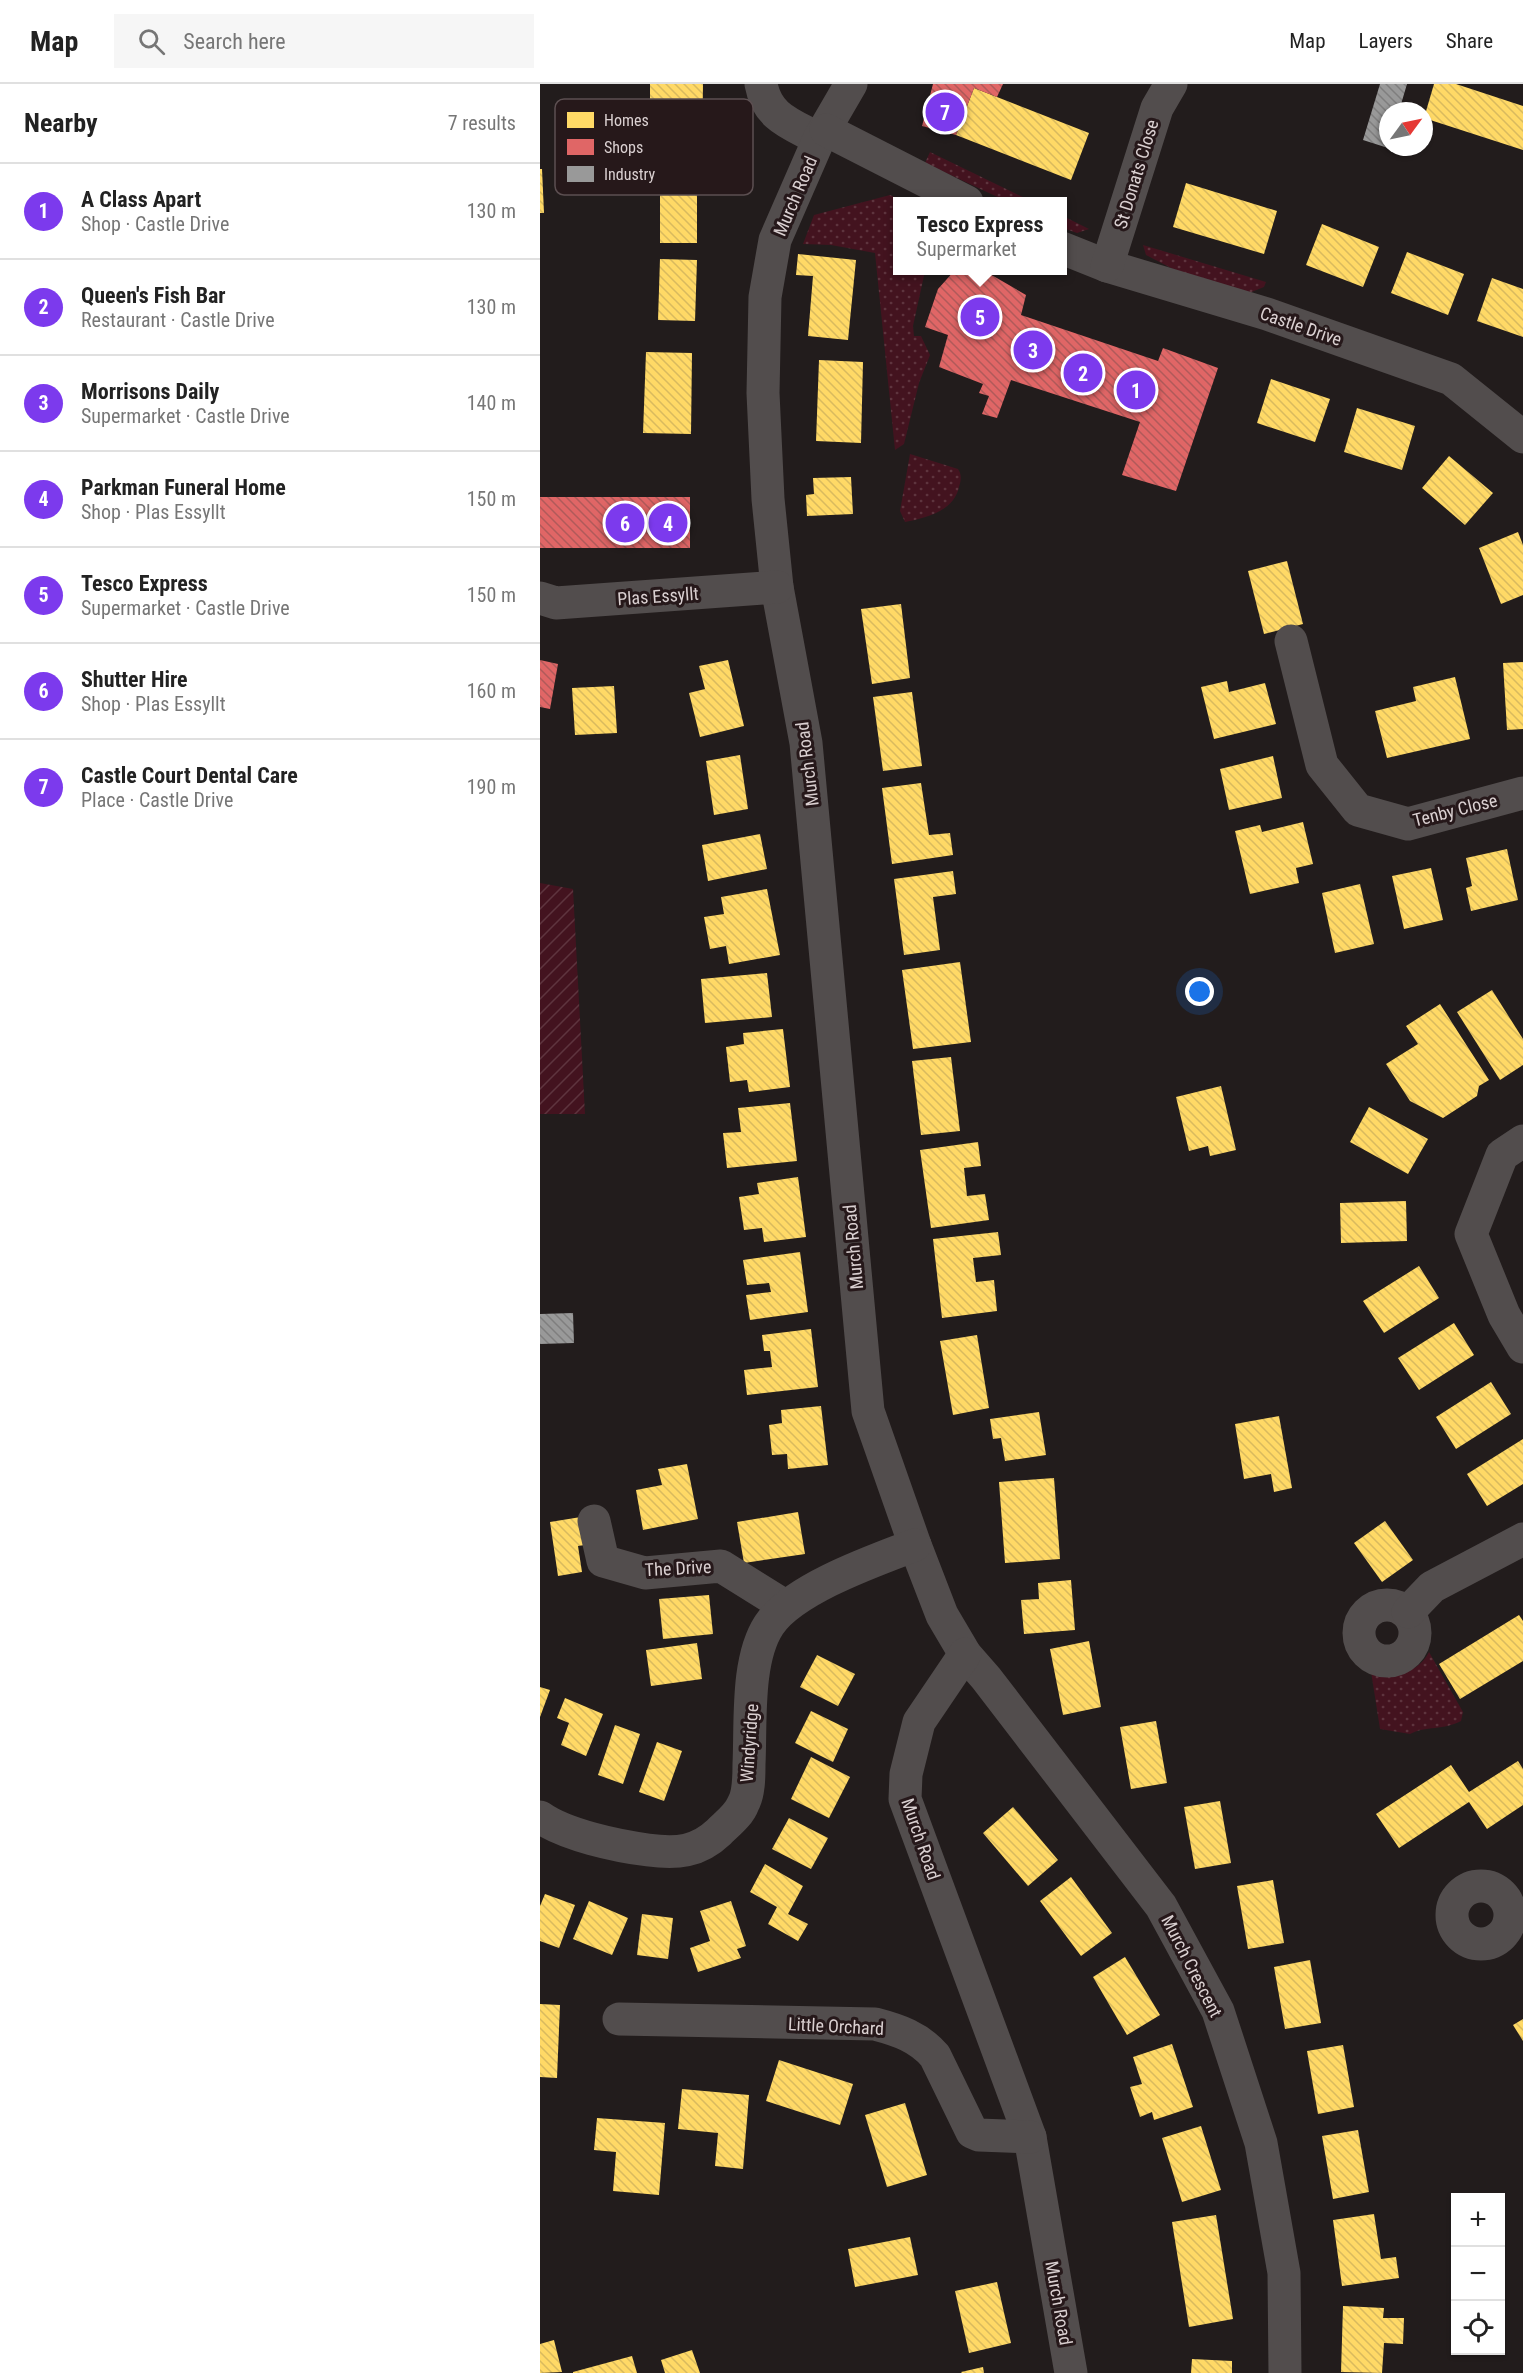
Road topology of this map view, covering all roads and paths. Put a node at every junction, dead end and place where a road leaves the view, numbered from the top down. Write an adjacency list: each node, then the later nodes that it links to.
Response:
1 (761, 84): 4 (street)
2 (851, 84): 4 (street, Murch Road)
3 (1171, 84): 7 (street, St Donats Close)
4 (822, 134): 5 (street); 9 (street, Murch Road)
5 (958, 197)
6 (1067, 250): 7 (street, Castle Drive)
7 (1107, 266): 8 (street, Castle Drive)
8 (1523, 437)
9 (777, 587): 10 (street, Plas Essyllt); 17 (street, Murch Road)
10 (540, 598)
11 (1291, 641): 12 (street, Tenby Close)
12 (1523, 793)
13 (1523, 1141): 14 (street)
14 (1523, 1347)
15 (594, 1521): 18 (street, The Drive)
16 (1523, 1539): 19 (street)
17 (915, 1545): 18 (street, Windyridge); 20 (street, Murch Road)
18 (785, 1606): 21 (street, Windyridge)
19 (1408, 1612)
20 (965, 1654): 23 (street, Murch Road); 25 (street, Murch Crescent)
21 (540, 1817)
22 (619, 2019): 23 (street, Little Orchard)
23 (1030, 2137): 24 (street, Murch Road)
24 (1071, 2373)
25 (1285, 2373)

